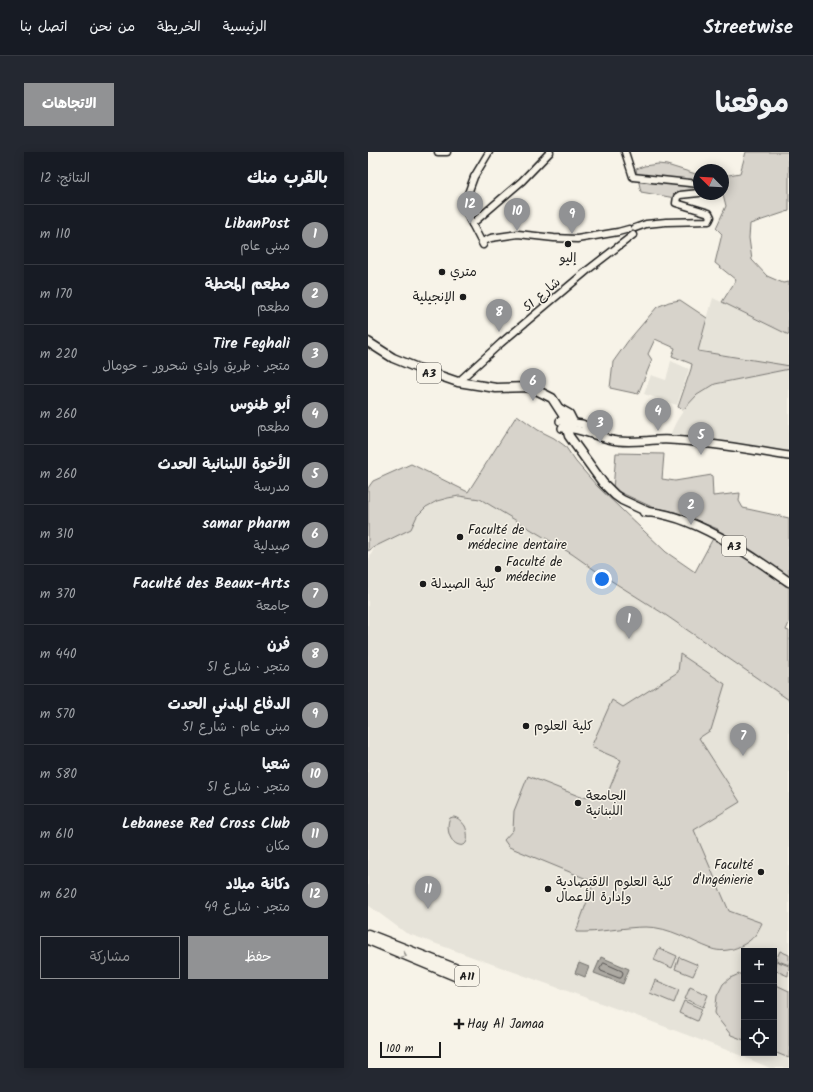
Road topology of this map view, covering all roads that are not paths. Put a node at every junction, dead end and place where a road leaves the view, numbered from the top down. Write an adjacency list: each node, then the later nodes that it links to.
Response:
1 (438, 152): 2 (street)
2 (447, 152)
3 (489, 152): 8 (street)
4 (550, 152): 8 (street)
5 (625, 152): 6 (street)
6 (693, 183)
7 (693, 194): 9 (street)
8 (474, 226): 9 (street)
9 (632, 232): 11 (street, شارع 51)
10 (368, 342): 11 (highway, A3)
11 (458, 382): 12 (highway, A3)
12 (548, 396): 13 (highway, A3); 13 (highway, A3)
13 (565, 424): 14 (main road); 15 (highway, A3)
14 (789, 456)
15 (789, 582)
16 (368, 934): 17 (highway, A11, one-way to 16)
17 (368, 940)

